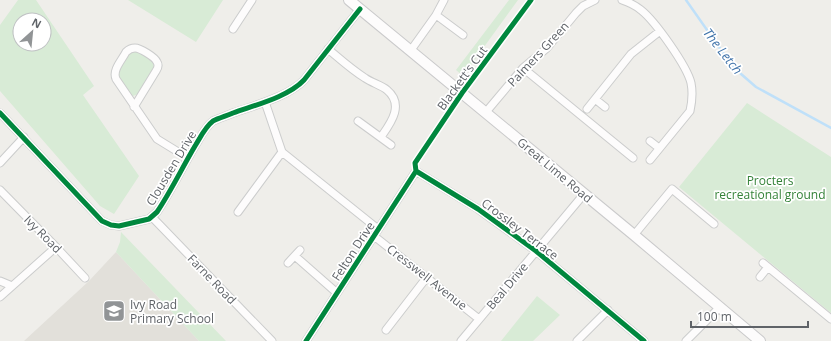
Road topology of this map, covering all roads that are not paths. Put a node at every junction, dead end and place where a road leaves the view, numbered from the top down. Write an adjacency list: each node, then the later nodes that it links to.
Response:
1 (252, 0): 8 (street)
2 (349, 0): 6 (main road, Great Lime Road)
3 (444, 0): 7 (street)
4 (595, 0): 13 (street, Palmers Green)
5 (622, 0): 9 (street)
6 (360, 9): 11 (street, Clousden Drive); 12 (main road, Great Lime Road)
7 (436, 15): 10 (street); 12 (street)
8 (233, 30)
9 (660, 31): 14 (street); 26 (street)
10 (463, 35)
11 (328, 49): 15 (street, Clousden Drive); 23 (street)
12 (411, 50): 19 (main road, Great Lime Road)
13 (523, 68): 19 (street, Palmers Green); 29 (street)
14 (595, 98): 17 (street); 18 (street)
15 (265, 102): 27 (street); 28 (street, Clousden Drive)
16 (134, 106): 16 (street); 28 (street)
17 (605, 106)
18 (586, 109)
19 (486, 112): 34 (main road, Great Lime Road)
20 (0, 113): 22 (street, Clousden Drive)
21 (358, 122): 23 (street)
22 (24, 137): 31 (street); 36 (street, Clousden Drive)
23 (381, 137): 25 (street)
24 (650, 141): 26 (street)
25 (391, 145)
26 (659, 148): 30 (street)
27 (282, 152): 35 (street); 38 (street)
28 (188, 158): 36 (street, Clousden Drive)
29 (633, 158)
30 (650, 160)
31 (0, 163)
32 (416, 171): 38 (street, Felton Drive); 43 (street, Crossley Terrace)
33 (0, 190): 41 (street, Ivy Road)
34 (584, 194): 39 (main road, Great Lime Road); 43 (street, Beal Drive)
35 (238, 212)
36 (152, 217): 58 (street, Farne Road)
37 (714, 224): 39 (street)
38 (378, 229): 40 (street, Felton Drive)
39 (634, 235): 53 (main road, Great Lime Road)
40 (374, 236): 48 (street, Cresswell Avenue); 51 (street, Felton Drive)
41 (56, 247): 47 (street, Ivy Road); 50 (street)
42 (300, 250): 44 (street)
43 (536, 251): 54 (street, Crossley Terrace); 55 (street, Beal Drive)
44 (294, 256): 45 (street); 51 (street, Felton Drive)
45 (288, 263)
46 (760, 277): 56 (street)
47 (85, 278)
48 (427, 278): 55 (street, Cresswell Avenue); 57 (street)
49 (0, 281): 50 (street)
50 (12, 286): 52 (street)
51 (337, 293): 59 (street, Felton Drive)
52 (0, 296)
53 (720, 307): 63 (street); 64 (main road, Great Lime Road)
54 (608, 310): 61 (street); 62 (street, Crossley Terrace)
55 (480, 319): 60 (street, Beal Drive)
56 (831, 319)
57 (386, 330)
58 (272, 341)
59 (306, 341)
60 (461, 341)
61 (577, 341)
62 (644, 341)
63 (686, 341)
64 (760, 341)

